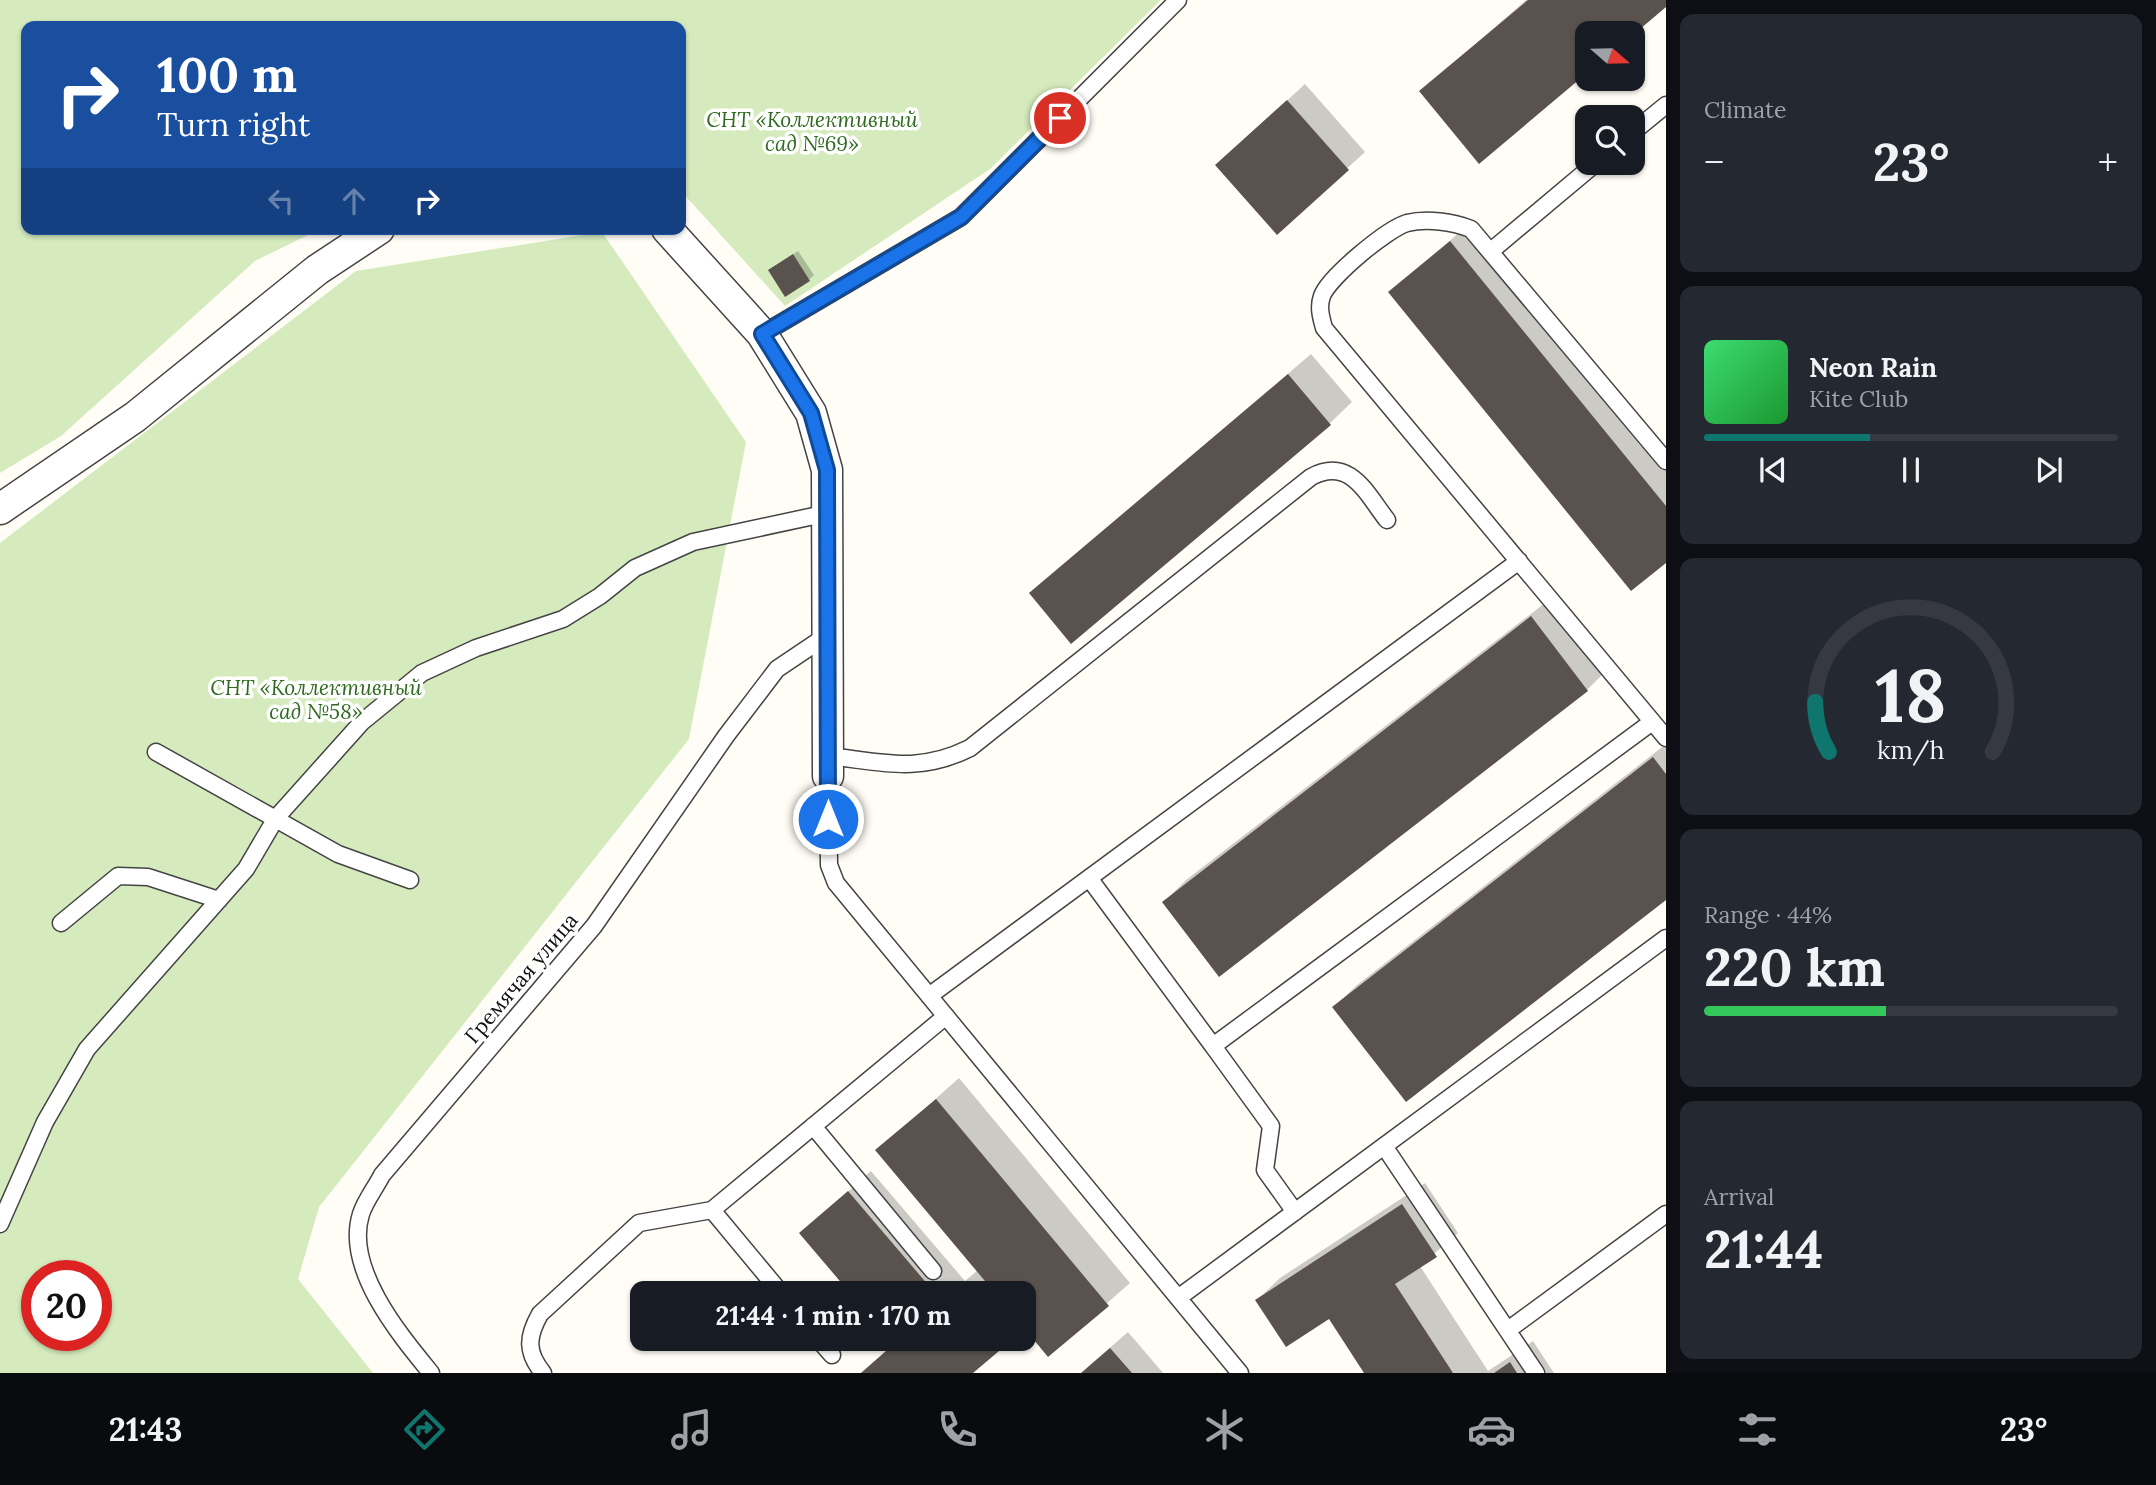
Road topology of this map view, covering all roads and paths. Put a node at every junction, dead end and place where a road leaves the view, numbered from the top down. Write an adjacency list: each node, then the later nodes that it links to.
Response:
1 (1178, 0): 8 (lane)
2 (1666, 105): 3 (lane)
3 (1645, 122)
4 (1582, 175): 7 (lane)
5 (370, 235): 10 (street)
6 (672, 235): 8 (street)
7 (1491, 251): 9 (lane); 13 (lane)
8 (762, 334): 11 (street)
9 (1666, 461)
10 (0, 509)
11 (828, 513): 14 (street); 19 (lane)
12 (1387, 520): 18 (lane)
13 (1519, 561): 15 (lane); 20 (lane)
14 (829, 634): 18 (street); 40 (lane, Гремячая улица)
15 (1652, 722): 16 (lane); 27 (lane)
16 (1666, 738)
17 (156, 752): 19 (lane)
18 (828, 766): 25 (lane)
19 (276, 818): 21 (lane); 22 (lane)
20 (1089, 878): 25 (lane); 27 (lane)
21 (410, 880)
22 (219, 900): 23 (lane); 33 (lane)
23 (61, 923)
24 (1666, 938): 29 (lane)
25 (929, 996): 26 (lane)
26 (946, 1016): 28 (lane); 36 (lane)
27 (1213, 1046): 31 (lane)
28 (813, 1126): 30 (lane); 34 (lane)
29 (1384, 1146): 31 (lane); 37 (lane)
30 (712, 1210): 35 (lane); 41 (lane)
31 (1295, 1212): 36 (lane)
32 (1666, 1214): 37 (lane)
33 (0, 1224)
34 (933, 1271)
35 (770, 1281)
36 (1178, 1298): 42 (lane)
37 (1508, 1330): 43 (lane)
38 (828, 1351): 39 (lane)
39 (832, 1355)
40 (431, 1373)
41 (543, 1373)
42 (1240, 1373)
43 (1536, 1373)

